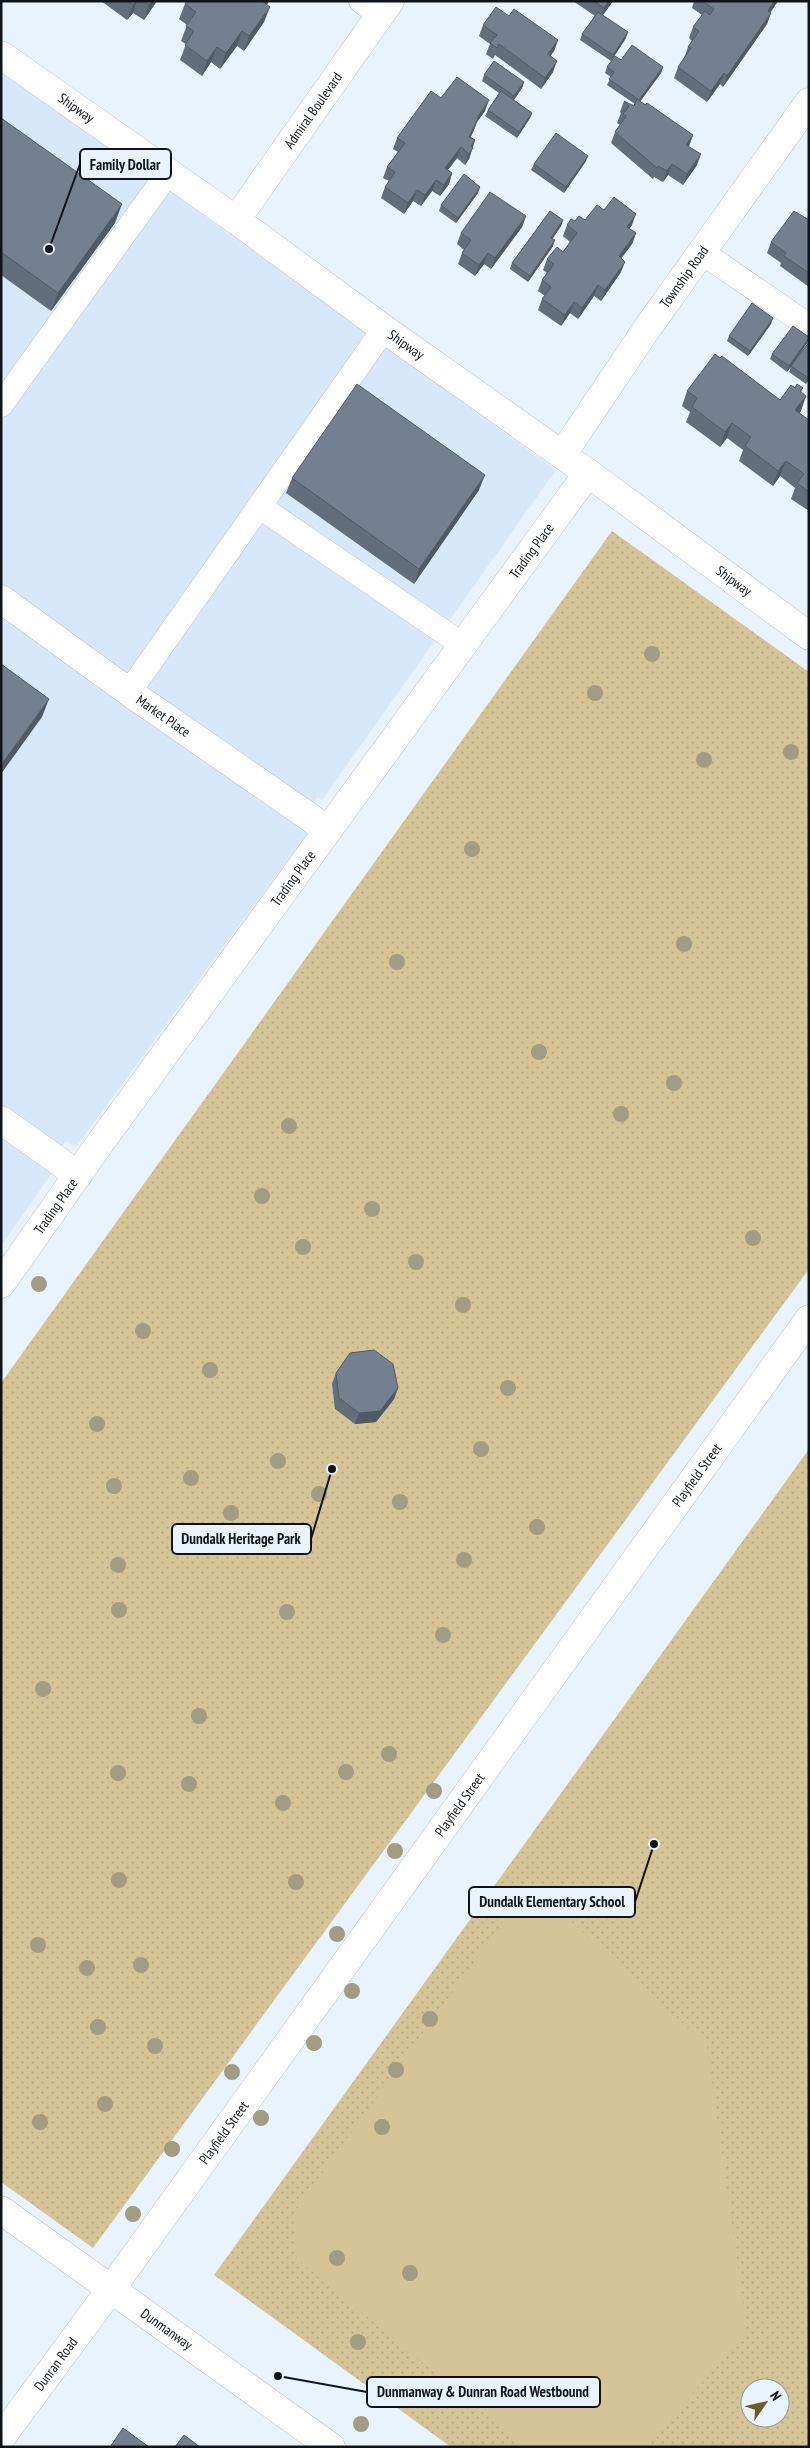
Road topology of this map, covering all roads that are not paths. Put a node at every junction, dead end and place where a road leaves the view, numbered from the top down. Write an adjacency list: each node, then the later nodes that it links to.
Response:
1 (377, 6): 5 (street, Admiral Boulevard)
2 (1, 55): 4 (street, Shipway)
3 (809, 102): 6 (street, Township Road)
4 (168, 174): 5 (street, Shipway); 9 (lane)
5 (236, 220): 8 (street, Shipway)
6 (703, 253): 7 (lane); 10 (street, Township Road)
7 (809, 326)
8 (384, 329): 10 (street, Shipway); 12 (lane)
9 (1, 405)
10 (562, 455): 11 (street, Shipway)
11 (588, 473): 14 (street, Shipway); 15 (street, Trading Place)
12 (260, 507): 15 (lane); 16 (lane)
13 (1, 599): 16 (street, Market Place)
14 (809, 636)
15 (463, 645): 17 (street, Trading Place)
16 (129, 692): 17 (street, Market Place)
17 (328, 830): 19 (street, Trading Place)
18 (1, 1120): 19 (street)
19 (78, 1175): 20 (street, Trading Place)
20 (1, 1284)
21 (809, 1319): 23 (street, Playfield Street)
22 (1, 2210): 23 (street, Dunmanway)
23 (111, 2289): 24 (street, Dunran Road); 25 (street, Dunmanway)
24 (1, 2438)
25 (331, 2447)

